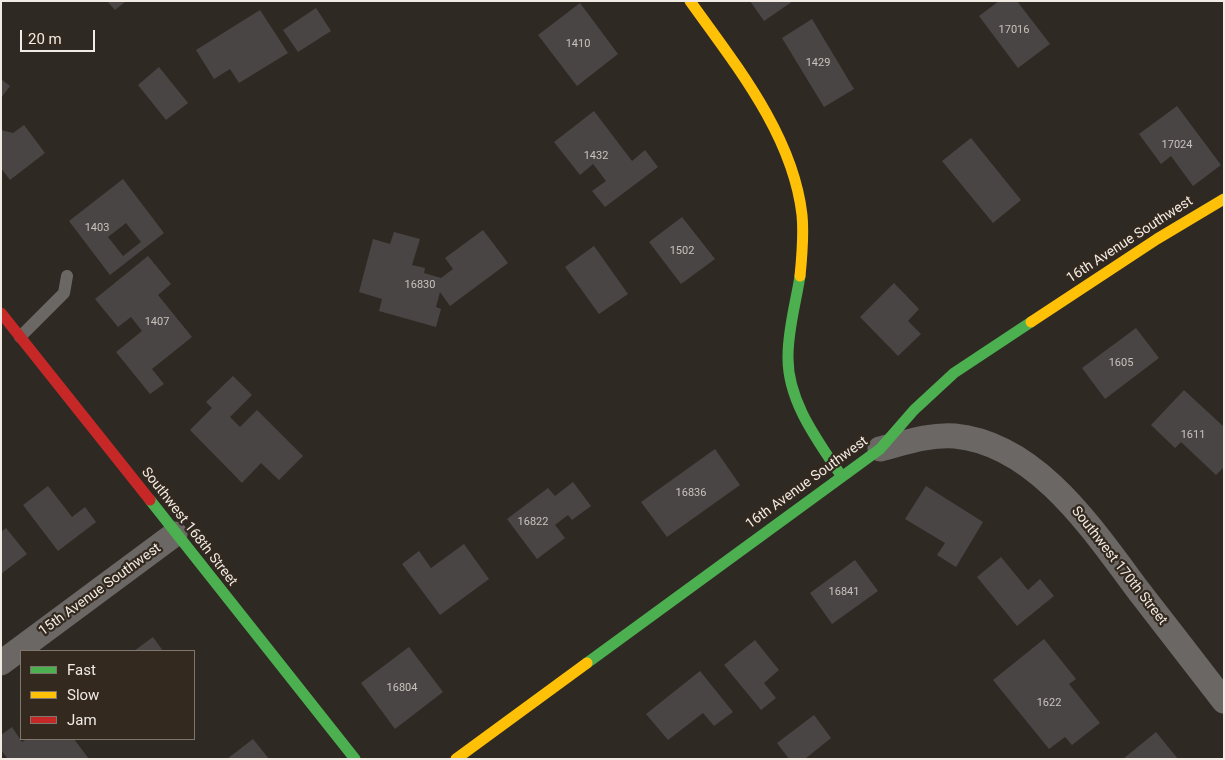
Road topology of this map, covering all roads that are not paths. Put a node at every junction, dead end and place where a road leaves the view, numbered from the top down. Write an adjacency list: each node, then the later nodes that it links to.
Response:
1 (690, 1): 7 (street)
2 (1224, 199): 6 (street, 16th Avenue Southwest)
3 (67, 276): 5 (lane)
4 (1, 313): 5 (street, Southwest 168th Street)
5 (20, 337): 8 (street, Southwest 168th Street)
6 (880, 449): 7 (street, 16th Avenue Southwest); 10 (street, Southwest 170th Street)
7 (842, 477): 12 (street, 16th Avenue Southwest)
8 (175, 534): 9 (street, 15th Avenue Southwest); 11 (street, Southwest 168th Street)
9 (1, 662)
10 (1224, 701)
11 (355, 759)
12 (456, 759)

